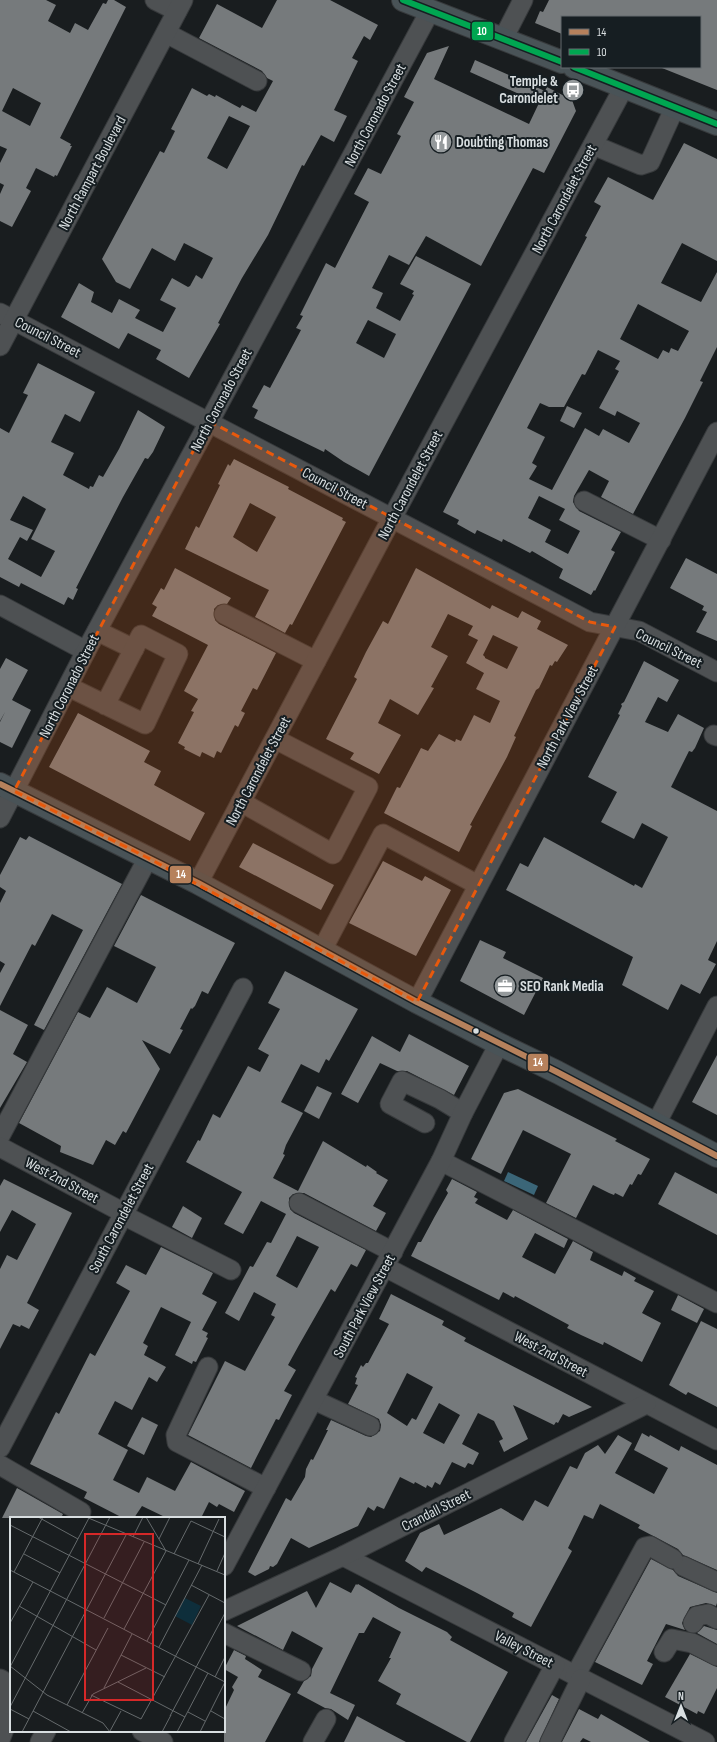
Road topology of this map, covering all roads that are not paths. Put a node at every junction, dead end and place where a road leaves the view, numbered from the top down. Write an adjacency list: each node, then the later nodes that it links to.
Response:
1 (155, 0): 4 (street)
2 (403, 0): 5 (main road)
3 (523, 0): 7 (street)
4 (180, 6): 6 (street, North Rampart Boulevard)
5 (430, 11): 7 (main road); 17 (street, North Coronado Street)
6 (166, 33): 10 (street); 15 (street, North Rampart Boulevard)
7 (503, 39): 8 (main road)
8 (561, 62)
9 (576, 68): 11 (main road)
10 (257, 81)
11 (624, 87): 12 (main road); 14 (street, North Carondelet Street)
12 (675, 107): 13 (main road); 14 (street)
13 (717, 124)
14 (593, 144): 20 (street, North Carondelet Street)
15 (7, 316): 16 (street, North Rampart Boulevard); 17 (street, Council Street)
16 (0, 346)
17 (209, 421): 20 (street, Council Street); 25 (street, North Coronado Street)
18 (717, 432): 21 (street, North Park View Street)
19 (584, 501): 21 (street)
20 (392, 517): 24 (street, Council Street); 28 (street, North Carondelet Street)
21 (661, 540): 24 (street, North Park View Street)
22 (0, 605): 27 (street)
23 (224, 614): 28 (street)
24 (615, 627): 29 (street, Council Street); 38 (street, North Park View Street)
25 (97, 631): 26 (street); 27 (street, North Coronado Street)
26 (134, 649): 31 (street); 31 (street)
27 (86, 651): 30 (street, North Coronado Street)
28 (316, 661): 32 (street, North Carondelet Street)
29 (717, 672)
30 (69, 687): 31 (street); 33 (street, North Coronado Street)
31 (105, 705)
32 (274, 739): 34 (street, North Carondelet Street); 34 (street)
33 (7, 788): 35 (street, North Coronado Street); 36 (main road)
34 (241, 802): 37 (street, North Carondelet Street)
35 (0, 818)
36 (148, 858): 37 (main road); 47 (street)
37 (198, 884): 39 (main road)
38 (478, 886): 39 (street); 41 (street, North Park View Street)
39 (322, 950): 41 (main road)
40 (243, 988): 51 (street, South Carondelet Street)
41 (417, 1002): 43 (main road)
42 (717, 1006): 46 (street)
43 (499, 1044): 44 (street, South Park View Street); 46 (main road)
44 (463, 1113): 45 (street); 49 (street, South Park View Street)
45 (425, 1123)
46 (656, 1124): 48 (main road)
47 (1, 1148): 51 (street, West 2nd Street)
48 (717, 1156)
49 (441, 1161): 52 (street, South Park View Street); 54 (street)
50 (299, 1203): 52 (street, West 2nd Street)
51 (123, 1214): 53 (street, West 2nd Street); 60 (street, South Carondelet Street)
52 (389, 1259): 56 (street, South Park View Street); 57 (street, West 2nd Street)
53 (231, 1270)
54 (717, 1303)
55 (208, 1367): 62 (street)
56 (314, 1400): 58 (street); 62 (street, South Park View Street)
57 (646, 1404): 59 (street, West 2nd Street); 64 (street, Crandall Street)
58 (370, 1426)
59 (717, 1440)
60 (0, 1448)
61 (0, 1465): 63 (street)
62 (266, 1488): 65 (street, South Park View Street)
63 (81, 1512)
64 (343, 1556): 67 (street, Crandall Street); 73 (street, Valley Street)
65 (225, 1564)
66 (717, 1582): 75 (street)
67 (225, 1611)
68 (717, 1619): 69 (street)
69 (693, 1623)
70 (225, 1633): 74 (street)
71 (664, 1652): 72 (street)
72 (717, 1656)
73 (554, 1665): 75 (street, Valley Street); 84 (street)
74 (301, 1671)
75 (578, 1677): 85 (street); 86 (street, Valley Street)
76 (0, 1679): 78 (street)
77 (326, 1719): 83 (street)
78 (2, 1728)
79 (45, 1732): 81 (street)
80 (144, 1732): 82 (street)
81 (40, 1742)
82 (163, 1742)
83 (313, 1742)
84 (514, 1742)
85 (550, 1742)
86 (705, 1742)

